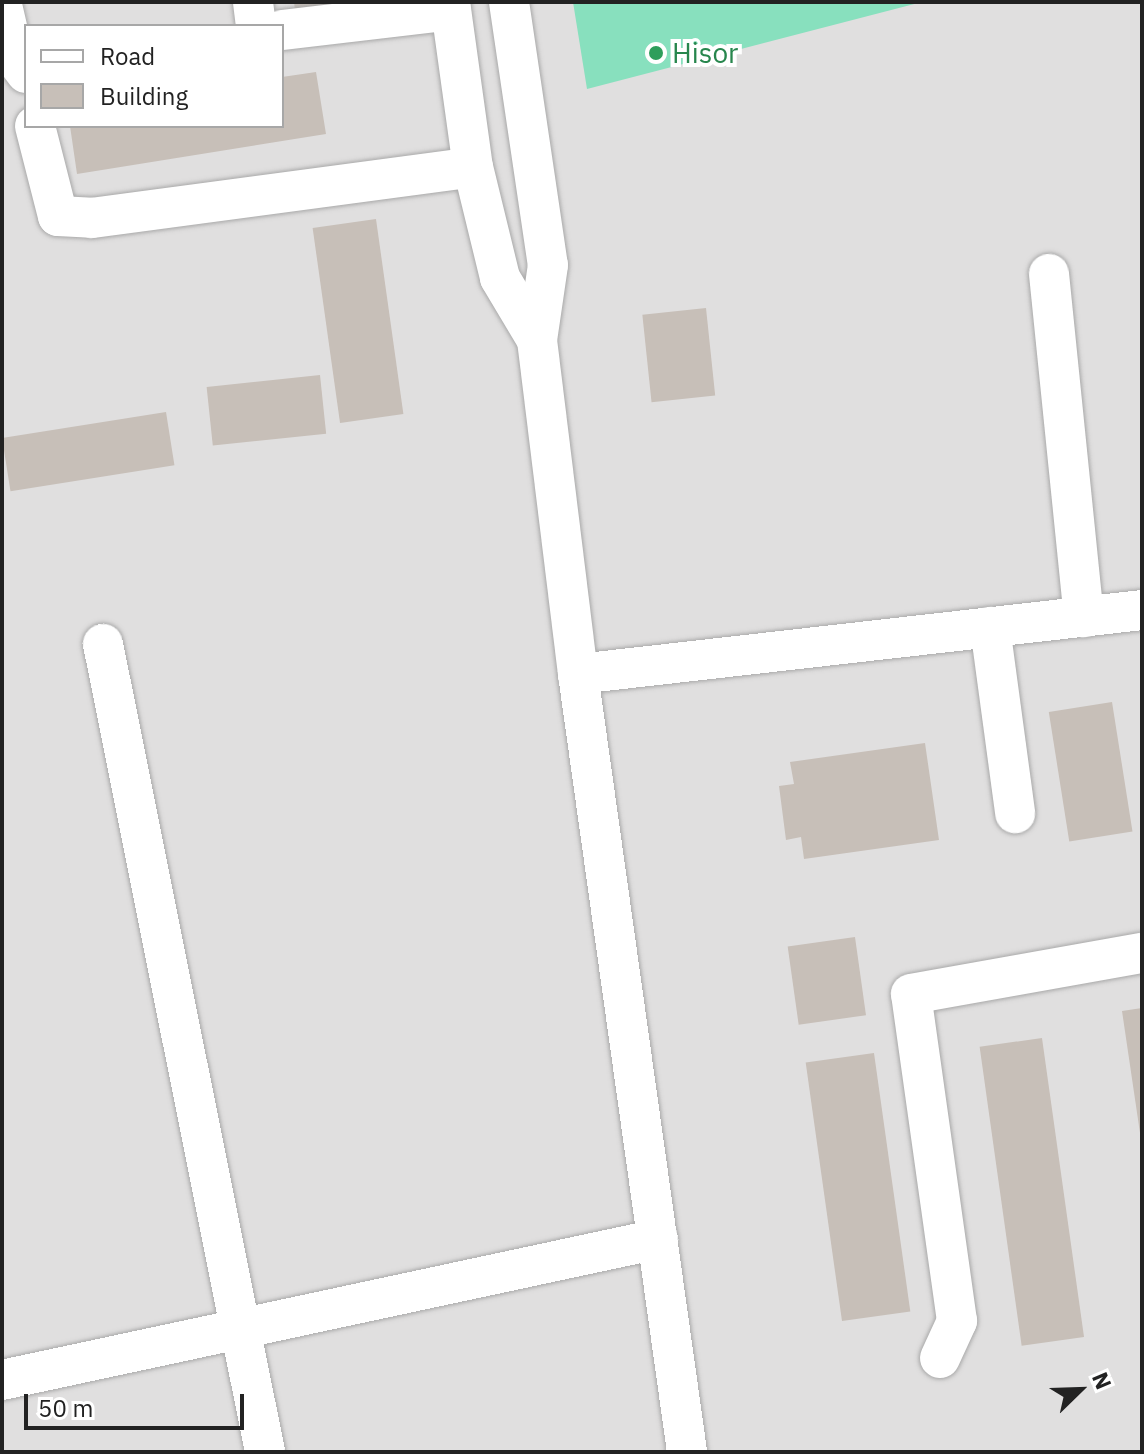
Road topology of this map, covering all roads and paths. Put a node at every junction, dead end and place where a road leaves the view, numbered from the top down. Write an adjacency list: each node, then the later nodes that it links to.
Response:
1 (253, 2): 5 (street)
2 (509, 2): 11 (street)
3 (2, 5): 7 (street)
4 (450, 6): 6 (street); 9 (street)
5 (256, 24)
6 (284, 30)
7 (24, 74)
8 (36, 128): 9 (street)
9 (473, 167): 11 (street)
10 (1049, 274): 13 (street)
11 (537, 340): 16 (street)
12 (1142, 610): 13 (street)
13 (1084, 617): 14 (street)
14 (990, 627): 16 (street); 17 (street)
15 (103, 644): 20 (street)
16 (578, 674): 19 (street)
17 (1015, 813)
18 (1142, 953): 21 (street)
19 (658, 1239): 20 (street); 24 (street)
20 (238, 1332): 22 (street); 23 (street)
21 (940, 1358)
22 (2, 1380)
23 (265, 1452)
24 (687, 1452)

